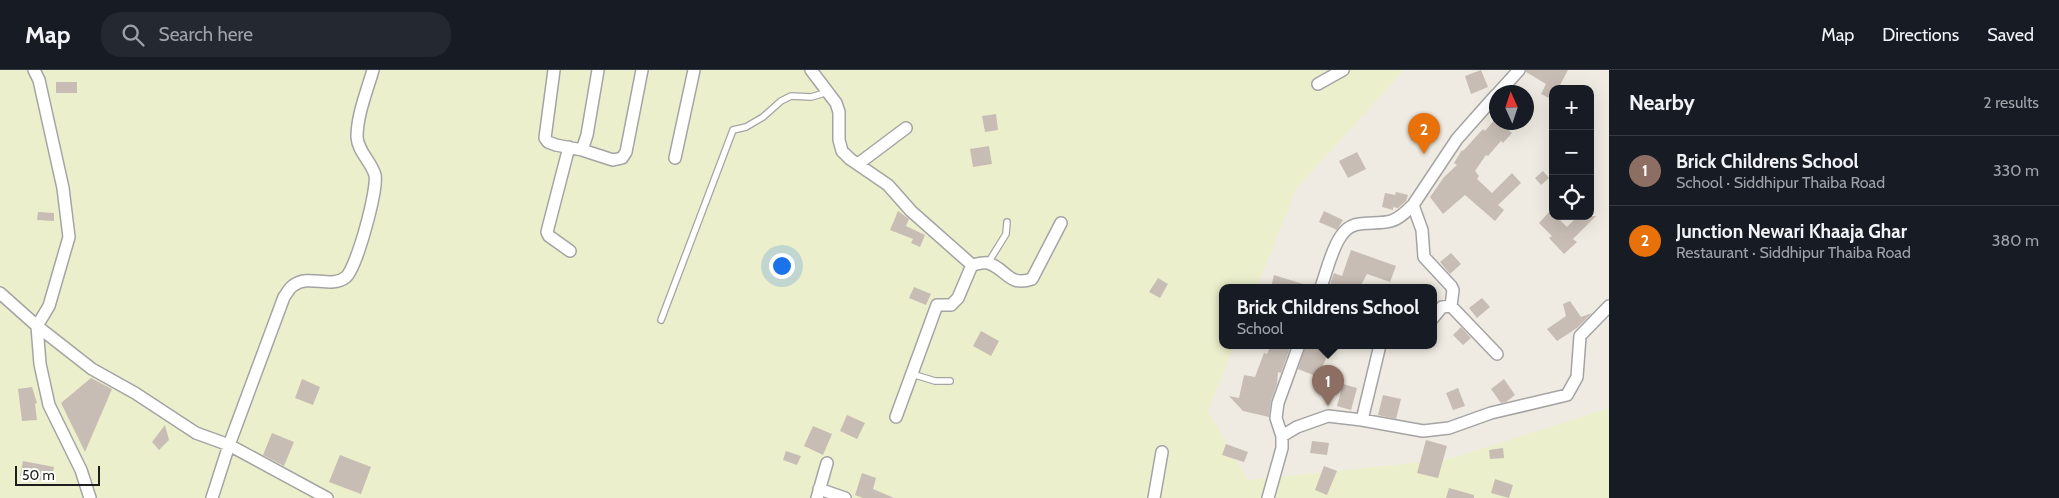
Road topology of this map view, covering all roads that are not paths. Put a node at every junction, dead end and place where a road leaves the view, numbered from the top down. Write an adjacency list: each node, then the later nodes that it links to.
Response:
1 (34, 70): 31 (street)
2 (373, 70): 40 (street)
3 (554, 70): 15 (street)
4 (598, 70): 16 (street)
5 (642, 70): 16 (street)
6 (694, 70): 17 (street)
7 (810, 70): 12 (street)
8 (1343, 70): 10 (street)
9 (1519, 70): 11 (street)
10 (1318, 84)
11 (1506, 85)
12 (828, 92): 18 (street); 30 (lane)
13 (1489, 104): 19 (street)
14 (906, 128): 18 (street)
15 (568, 147): 16 (street); 22 (street)
16 (582, 150)
17 (675, 158)
18 (858, 164): 24 (street)
19 (1413, 205): 25 (street); 27 (street)
20 (1007, 222): 23 (lane)
21 (1061, 224): 23 (street)
22 (570, 251)
23 (988, 263): 24 (street)
24 (972, 265): 35 (street)
25 (1322, 284)
26 (0, 293): 31 (street)
27 (1451, 306): 29 (street); 34 (street)
28 (1609, 306): 38 (street)
29 (1437, 313)
30 (661, 320)
31 (37, 326): 40 (street); 44 (street)
32 (1298, 349): 39 (street)
33 (1379, 349): 38 (street)
34 (1497, 354)
35 (912, 374): 36 (lane); 37 (street)
36 (950, 382)
37 (896, 417)
38 (1362, 420): 39 (street)
39 (1282, 436): 49 (street)
40 (229, 446): 45 (street); 46 (street)
41 (1162, 452): 48 (street)
42 (827, 464): 43 (street)
43 (818, 493): 47 (street)
44 (90, 498)
45 (212, 498)
46 (327, 498)
47 (845, 498)
48 (1154, 498)
49 (1268, 498)

